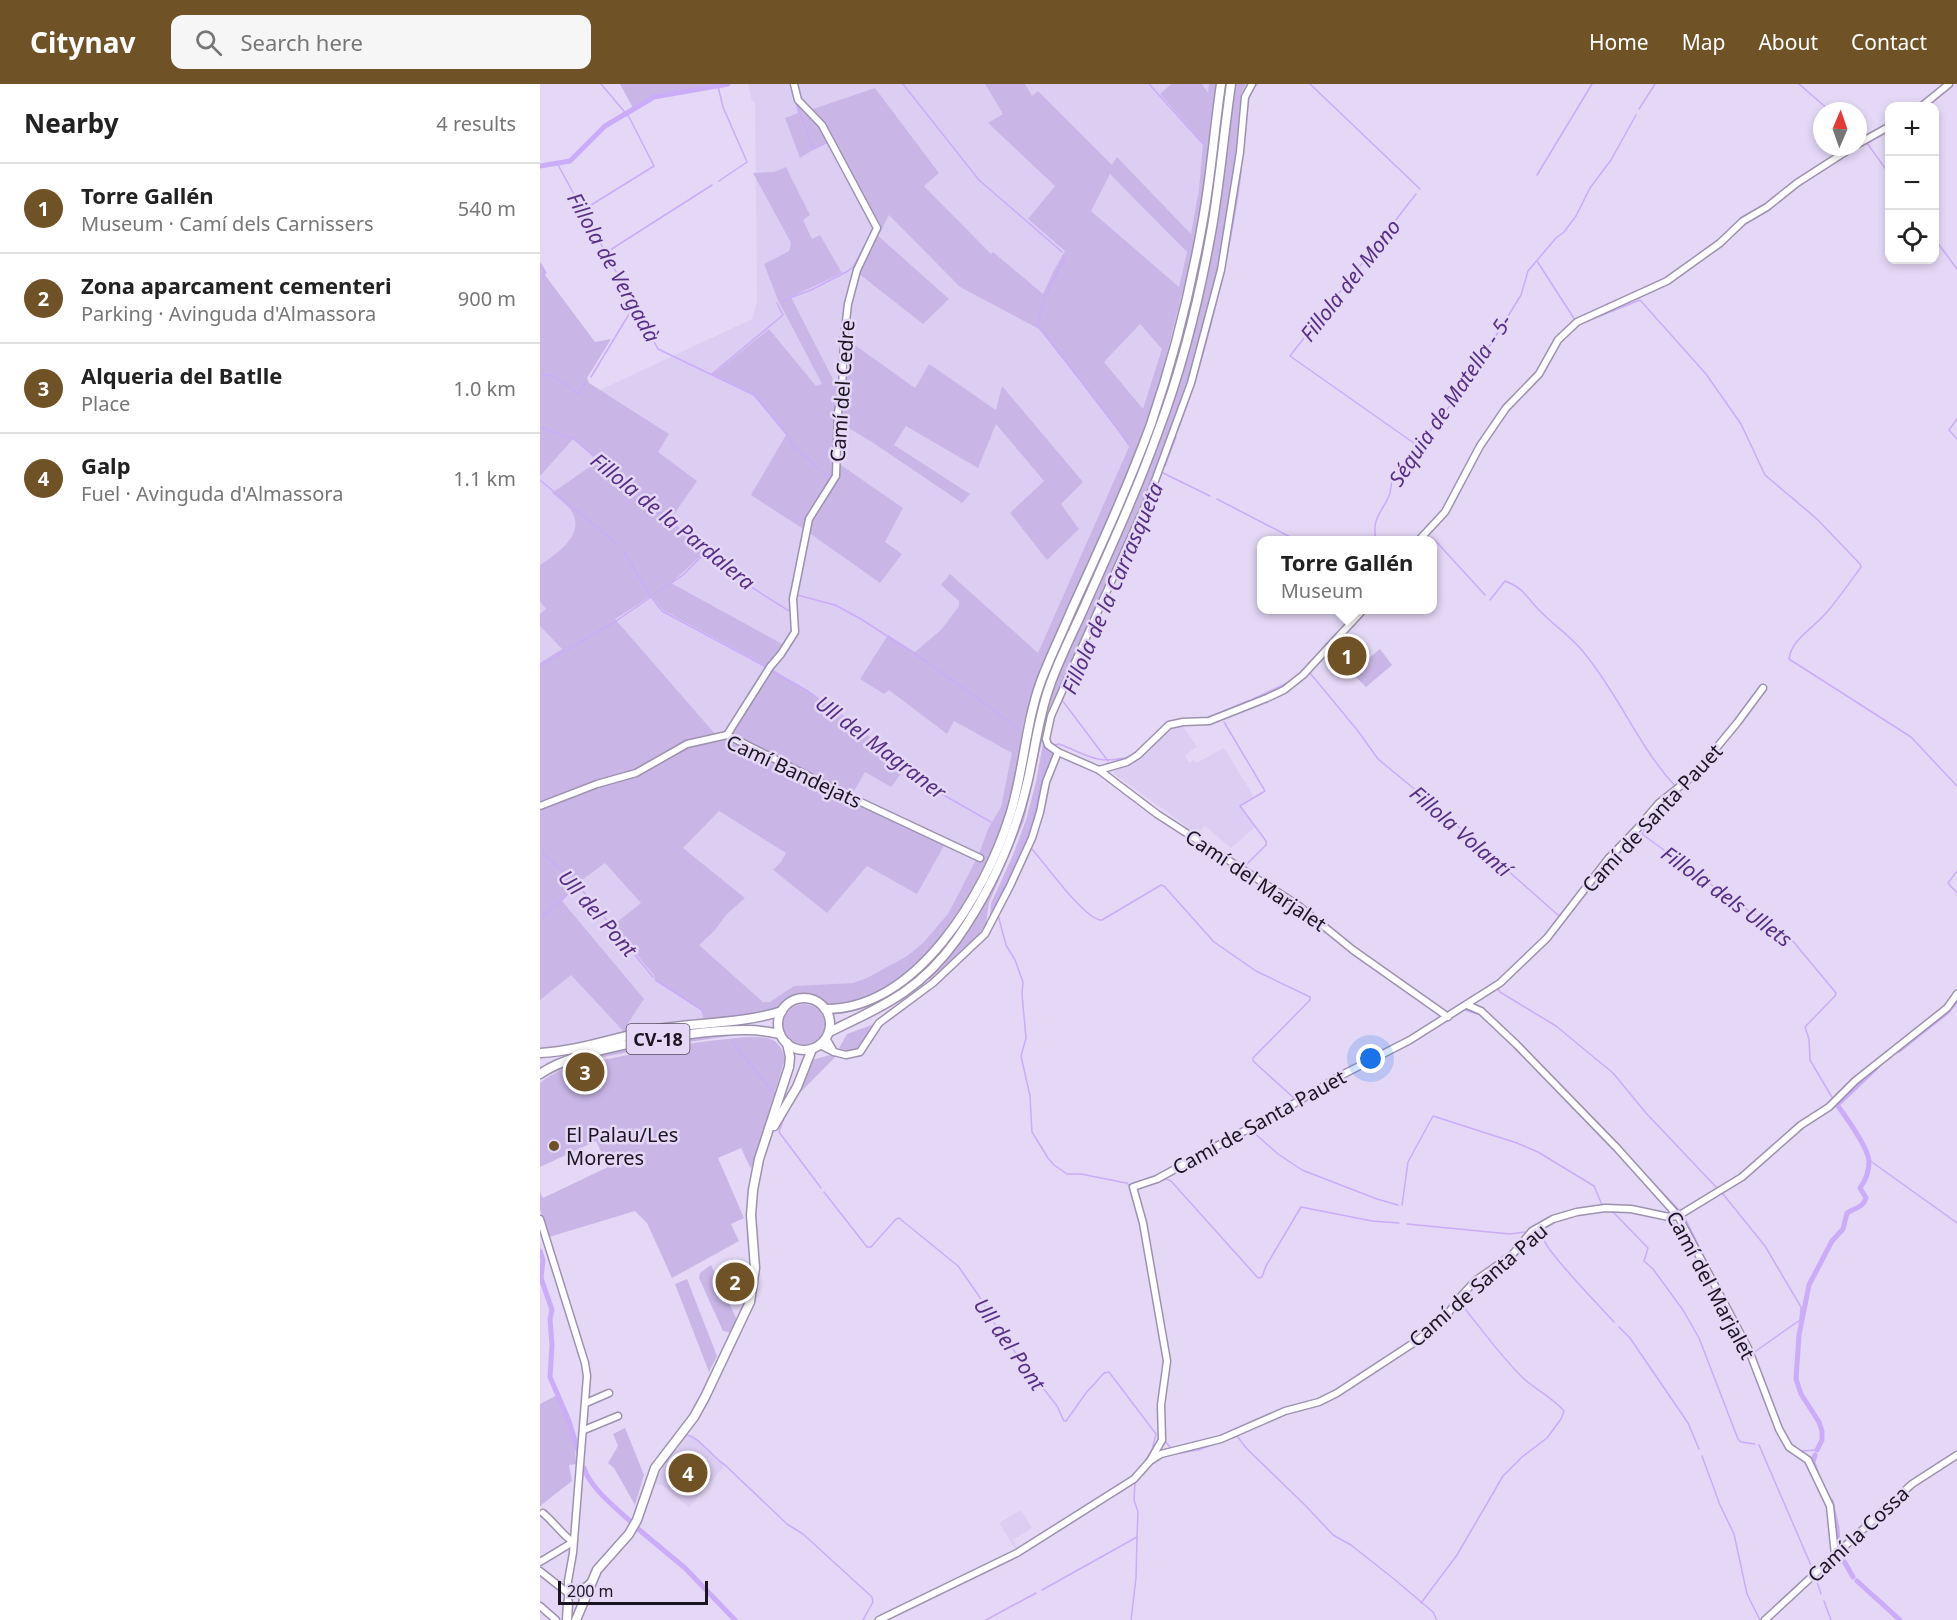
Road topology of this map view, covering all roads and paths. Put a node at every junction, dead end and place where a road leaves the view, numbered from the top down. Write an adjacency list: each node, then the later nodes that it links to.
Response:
1 (794, 84): 13 (street, Camí del Cedre)
2 (1221, 84): 20 (main road, CV-18)
3 (1231, 84): 24 (main road)
4 (1252, 84): 14 (street)
5 (1949, 84): 6 (street)
6 (1927, 102)
7 (1885, 129): 8 (street)
8 (1867, 139)
9 (1839, 156): 10 (street)
10 (1423, 536)
11 (1358, 614): 15 (street)
12 (1762, 688): 19 (street, Camí de Santa Pauet)
13 (727, 735): 16 (street, Camí Bandejats); 17 (street, Camí Bandejats)
14 (1058, 752): 15 (street, Camí del Marjalet); 24 (street)
15 (1099, 770): 22 (street, Camí del Marjalet)
16 (540, 806)
17 (980, 858)
18 (1957, 994): 29 (street)
19 (1467, 1005): 22 (street, Camí de Santa Pauet); 29 (street, Camí del Marjalet)
20 (825, 1009): 21 (main road, CV-18); 24 (main road)
21 (782, 1011): 23 (main road); 26 (main road, CV-18)
22 (1448, 1017): 36 (street, Camí de Santa Pauet)
23 (780, 1034): 25 (main road); 27 (main road, CV-18)
24 (822, 1041): 25 (main road); 28 (main road)
25 (787, 1043): 28 (main road)
26 (540, 1053)
27 (540, 1074)
28 (759, 1159): 45 (main road)
29 (1678, 1216): 36 (street, Camí de Santa Pau); 41 (street, Camí del Marjalet)
30 (540, 1219): 32 (street)
31 (609, 1393): 32 (street)
32 (586, 1403): 34 (street)
33 (618, 1416): 34 (street)
34 (584, 1430): 38 (street)
35 (1957, 1455): 41 (street, Camí la Cossa)
36 (1150, 1461): 53 (street, Camí de Santa Pau)
37 (543, 1513): 38 (street)
38 (573, 1542): 39 (street); 40 (street)
39 (566, 1548): 40 (street); 42 (street)
40 (573, 1553): 44 (street)
41 (1835, 1555): 54 (street, Camí la Cossa)
42 (540, 1562)
43 (540, 1571): 47 (street)
44 (570, 1576): 46 (street); 47 (street)
45 (591, 1583): 46 (main road); 48 (main road)
46 (578, 1590): 47 (main road); 48 (main road)
47 (568, 1599): 48 (main road); 51 (main road)
48 (583, 1605): 52 (main road)
49 (540, 1606): 50 (street)
50 (556, 1620)
51 (567, 1620)
52 (576, 1620)
53 (879, 1620)
54 (1766, 1620)

